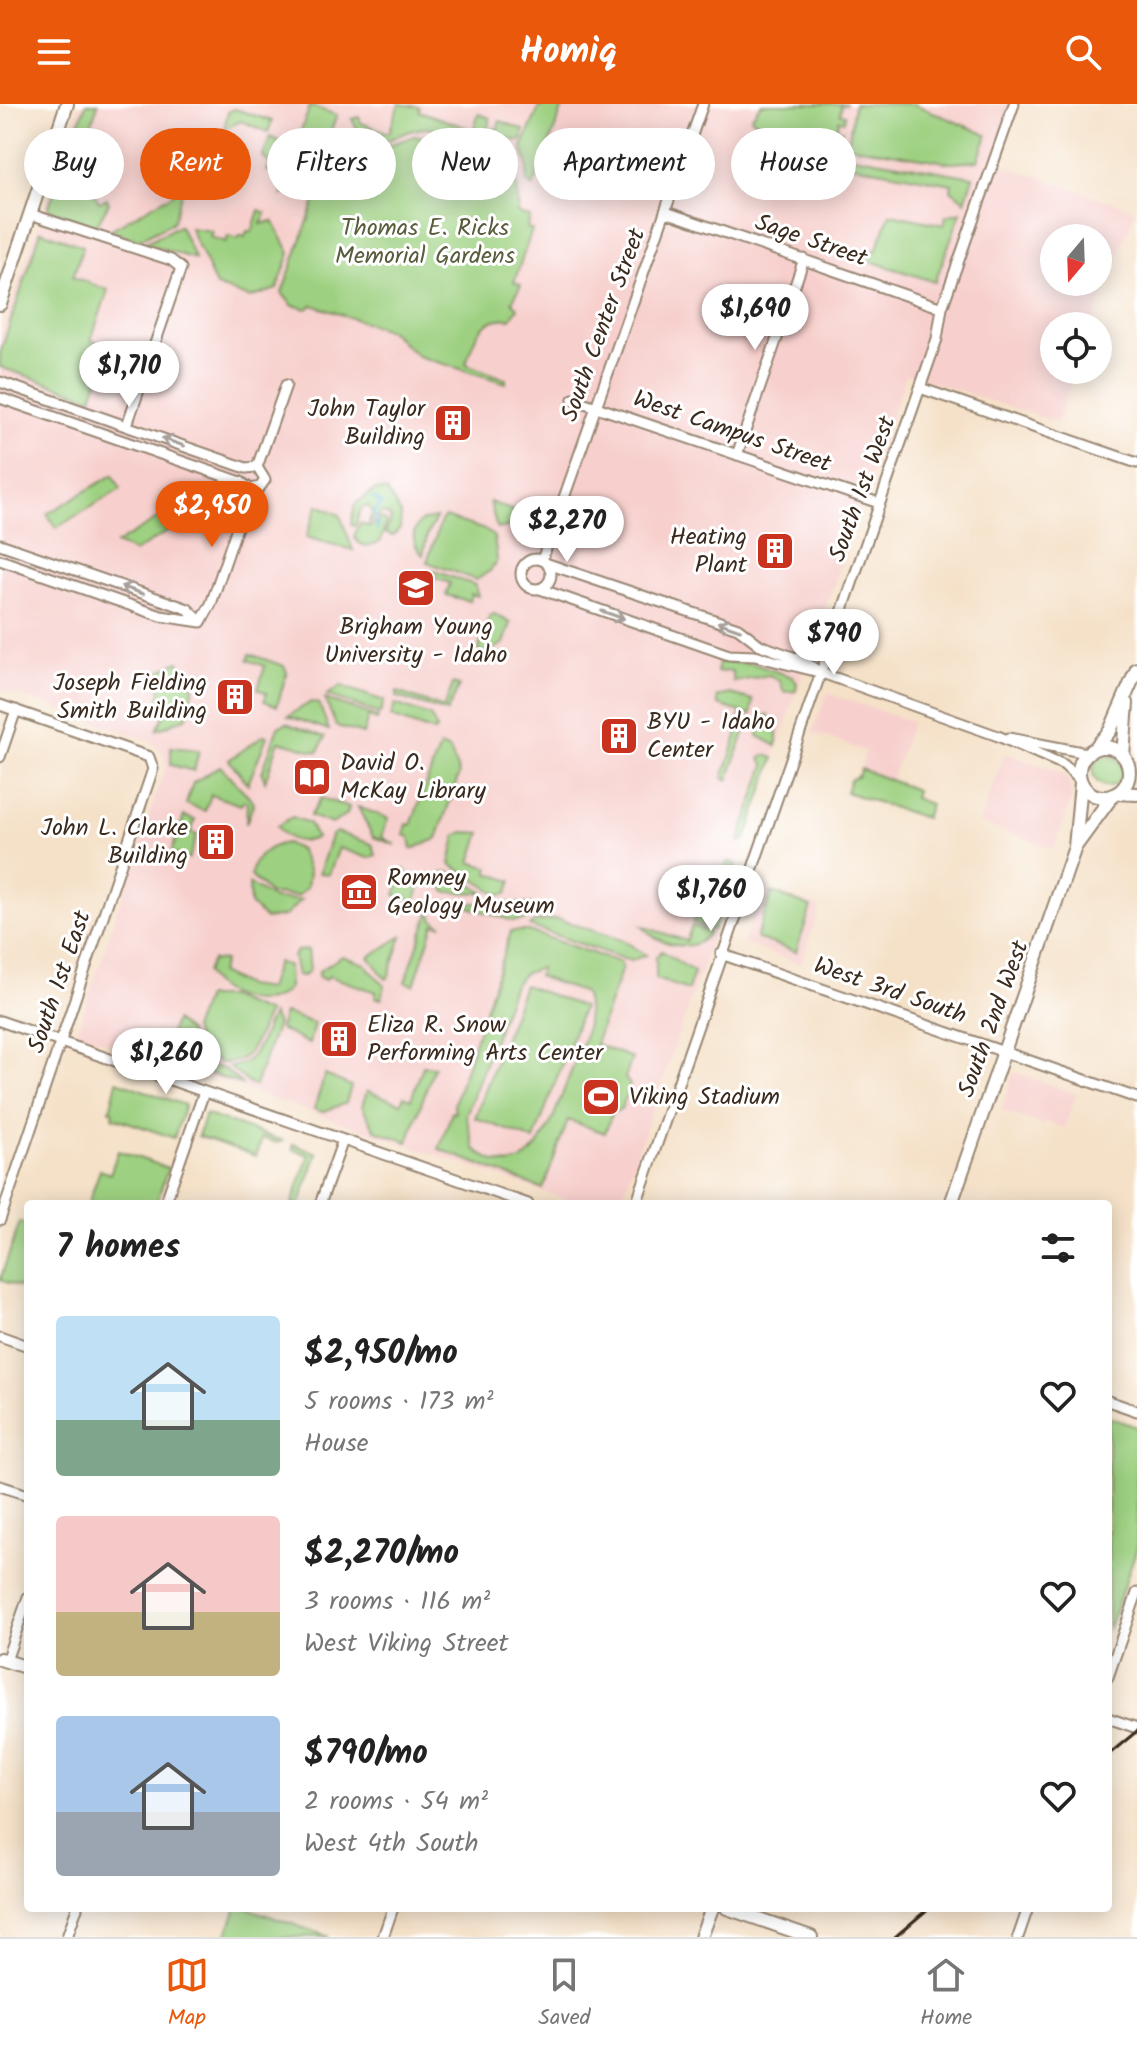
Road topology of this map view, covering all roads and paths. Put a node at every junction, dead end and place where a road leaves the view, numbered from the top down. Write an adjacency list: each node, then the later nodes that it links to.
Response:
1 (67, 104): 5 (main road)
2 (703, 104): 4 (street, South Center Street)
3 (1014, 104): 8 (street, South 1st West)
4 (666, 212): 6 (street, Sage Street); 14 (street, South Center Street)
5 (30, 214): 7 (main road); 15 (street)
6 (804, 259): 8 (street, Sage Street); 16 (street)
7 (0, 304)
8 (942, 308): 11 (street, South 1st West)
9 (0, 382): 15 (street)
10 (286, 385): 18 (street)
11 (920, 388): 17 (street); 20 (street, South 1st West)
12 (0, 398): 19 (street)
13 (573, 399): 14 (street, West Campus Street)
14 (596, 407): 16 (street, West Campus Street); 23 (street, South Center Street)
15 (129, 419): 18 (street, one-way to 15)
16 (737, 455): 20 (street, West Campus Street)
17 (1137, 463)
18 (257, 467): 19 (street)
19 (250, 489): 25 (street)
20 (879, 503): 27 (street, South 1st West)
21 (0, 544): 25 (street, one-way to 21)
22 (0, 560): 25 (street)
23 (545, 562): 24 (street); 24 (street); 27 (street, one-way to 23)
24 (540, 589): 27 (street, one-way to 27)
25 (201, 622)
26 (1137, 669): 28 (main road)
27 (819, 672): 31 (street); 40 (street, South 1st West)
28 (1129, 692): 32 (main road); 34 (main road)
29 (0, 705): 30 (street)
30 (16, 710): 33 (street); 42 (street, South 1st East)
31 (998, 736): 32 (street); 36 (street)
32 (1091, 750): 34 (main road); 36 (main road)
33 (0, 757)
34 (1125, 759): 35 (main road); 37 (main road)
35 (1137, 772)
36 (1080, 781): 37 (main road); 39 (main road, South 2nd West)
37 (1116, 794): 38 (main road); 39 (main road, South 2nd West)
38 (1137, 794)
39 (1075, 847): 43 (main road, South 2nd West)
40 (721, 954): 43 (street, West 3rd South); 50 (street, South 1st West)
41 (0, 1021): 42 (street)
42 (60, 1042): 44 (street); 52 (street, South 1st East)
43 (1006, 1053): 45 (street, West 3rd South); 51 (main road, South 2nd West)
44 (204, 1092): 46 (street); 47 (street)
45 (1137, 1098)
46 (343, 1140): 48 (street); 49 (street)
47 (166, 1200)
48 (321, 1200)
49 (516, 1200)
50 (637, 1200)
51 (952, 1200)
52 (0, 1220)
53 (0, 1336): 54 (street)
54 (24, 1345)
55 (1112, 1402): 56 (street)
56 (1137, 1411)
57 (0, 1486): 58 (street)
58 (24, 1494)
59 (1137, 1593): 62 (street)
60 (24, 1607): 61 (street)
61 (3, 1660): 63 (main road)
62 (1112, 1665)
63 (24, 1667)
64 (1112, 1719): 65 (street)
65 (1137, 1728)
66 (76, 1912): 71 (street)
67 (392, 1912): 72 (street)
68 (710, 1912): 73 (main road)
69 (739, 1912): 74 (main road)
70 (1027, 1912): 75 (street)
71 (67, 1937)
72 (383, 1937)
73 (701, 1937)
74 (811, 1937)
75 (1018, 1937)

